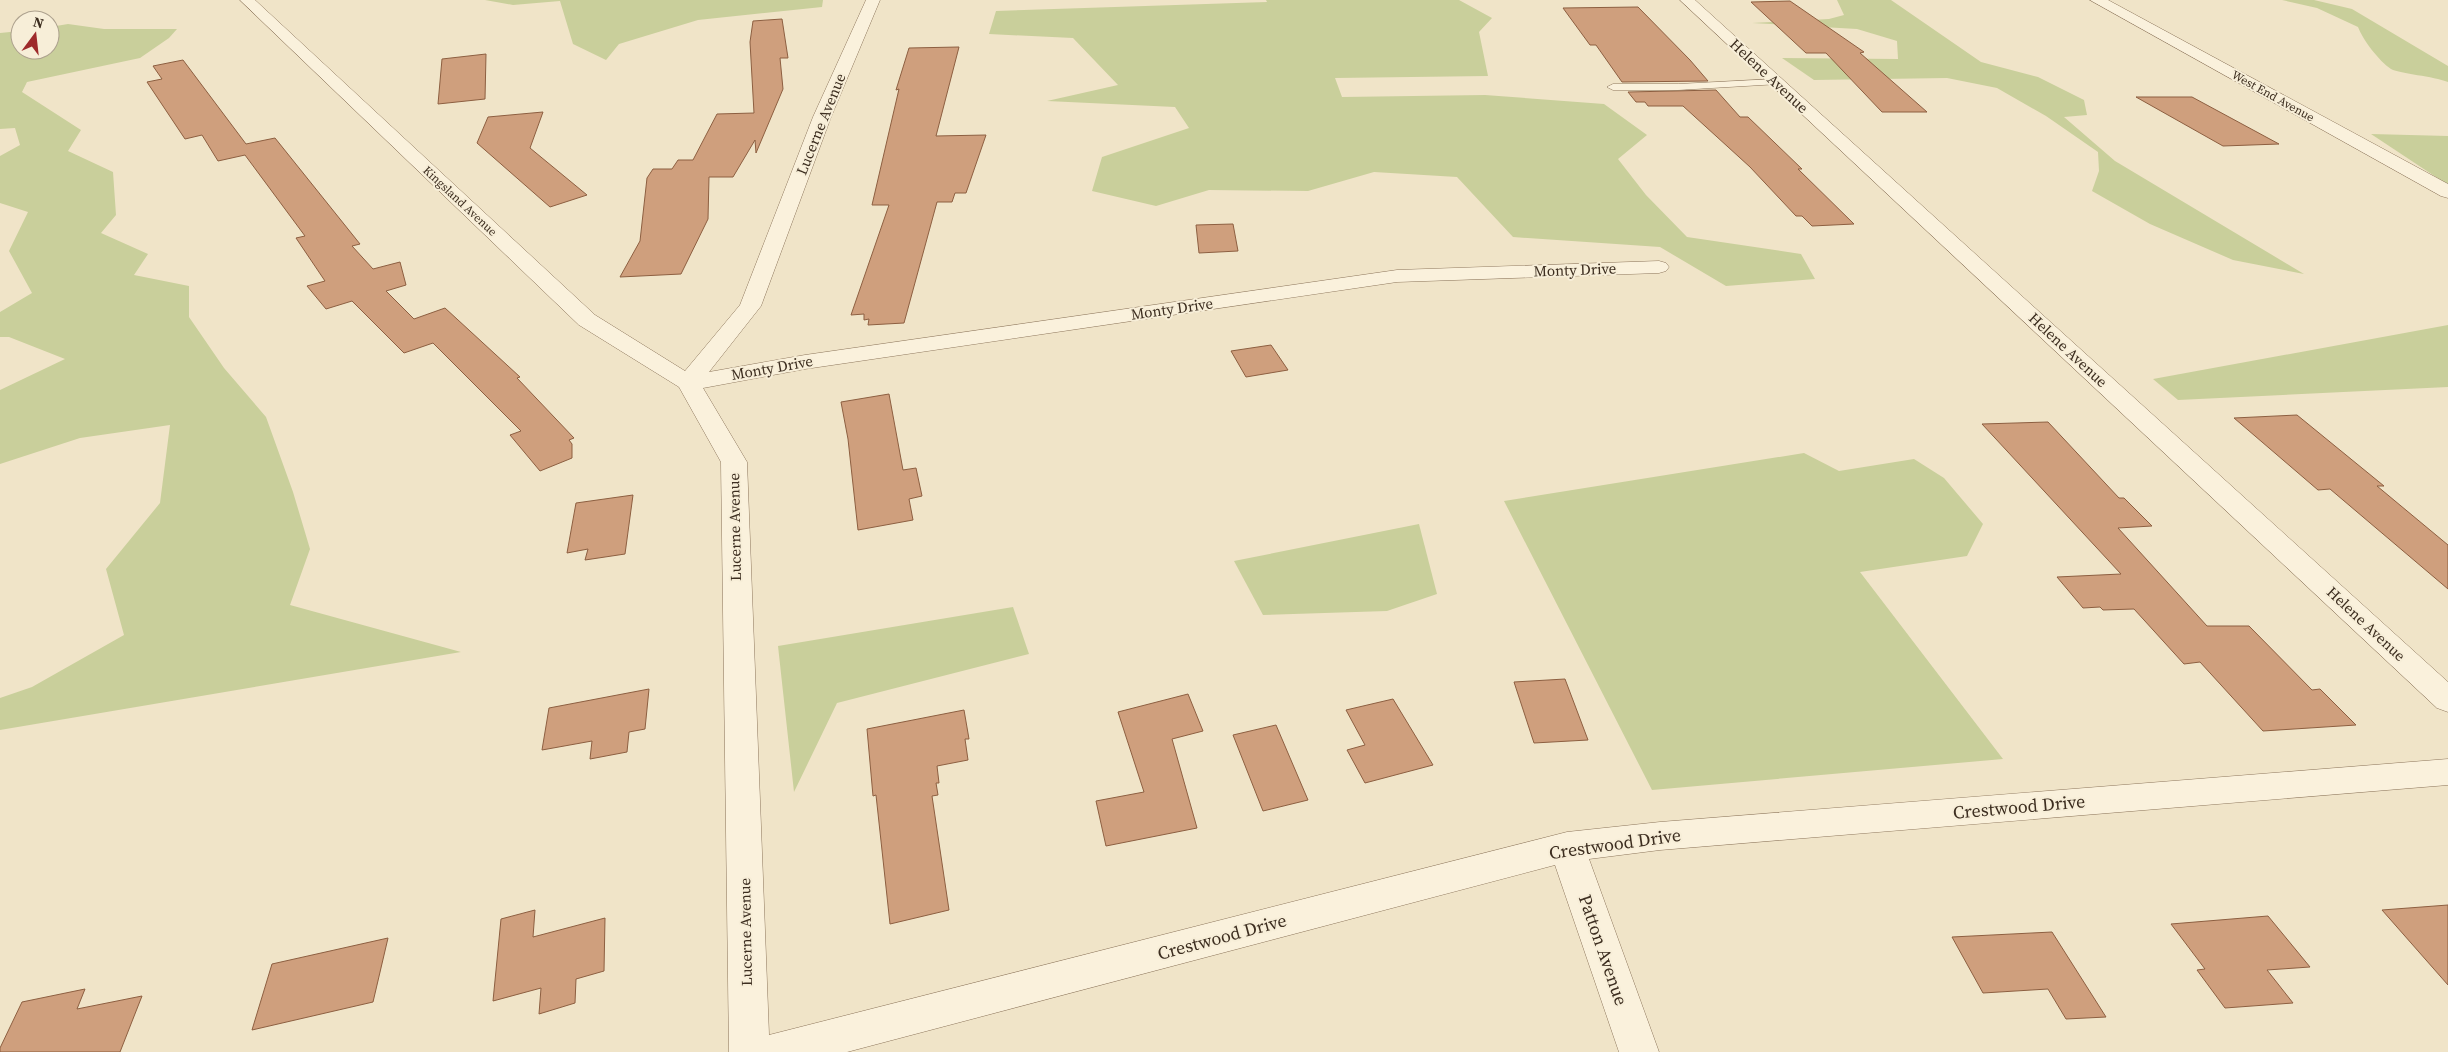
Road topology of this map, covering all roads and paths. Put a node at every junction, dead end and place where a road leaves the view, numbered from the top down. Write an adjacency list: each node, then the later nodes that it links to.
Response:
1 (247, 0): 9 (street, Kingsland Avenue)
2 (873, 0): 9 (street, Lucerne Avenue)
3 (1687, 0): 5 (street, Helene Avenue)
4 (2098, 0): 7 (street, West End Avenue)
5 (1776, 82): 6 (lane); 10 (street, Helene Avenue)
6 (1613, 87)
7 (2448, 192)
8 (1659, 267): 9 (street, Monty Drive)
9 (688, 383): 13 (street, Lucerne Avenue)
10 (2448, 700)
11 (2448, 772): 12 (street, Crestwood Drive)
12 (1567, 847): 14 (street, Crestwood Drive); 15 (street, Patton Avenue)
13 (749, 1052)
14 (776, 1052)
15 (1639, 1052)

